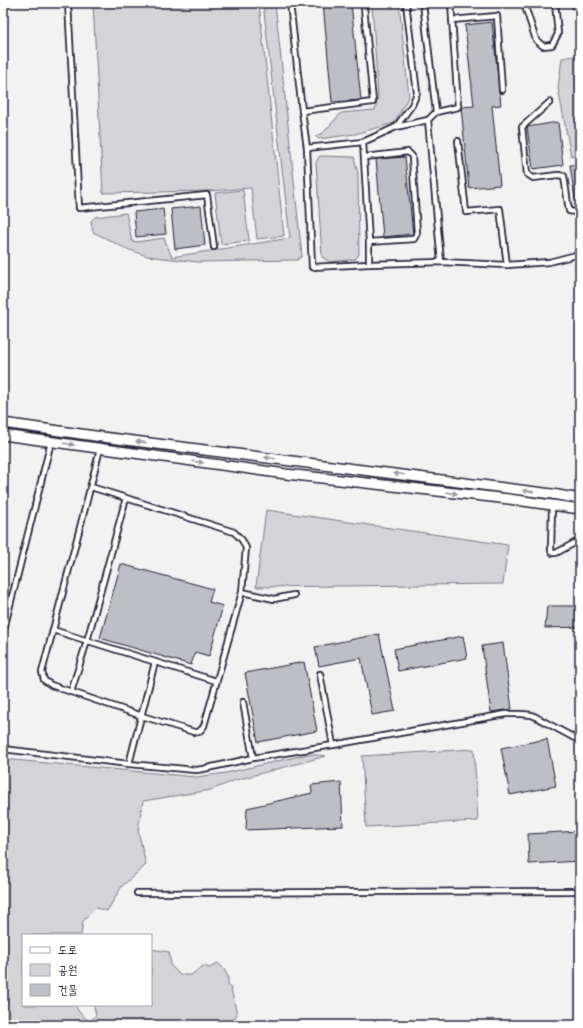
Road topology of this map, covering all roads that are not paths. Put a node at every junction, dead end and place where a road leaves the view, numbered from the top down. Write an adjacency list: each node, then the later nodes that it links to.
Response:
1 (68, 3): 22 (lane)
2 (290, 3): 12 (lane)
3 (406, 3): 15 (lane)
4 (423, 3): 13 (lane)
5 (451, 3): 9 (lane)
6 (524, 3): 7 (lane)
7 (555, 3)
8 (364, 7): 12 (lane)
9 (452, 20): 10 (lane); 13 (lane)
10 (502, 90)
11 (550, 102): 20 (lane)
12 (302, 111): 18 (lane)
13 (436, 112): 14 (lane)
14 (428, 120): 15 (lane); 24 (lane)
15 (396, 127): 17 (lane)
16 (458, 141): 26 (lane)
17 (363, 142): 18 (lane); 19 (lane)
18 (307, 148): 25 (lane)
19 (365, 157): 21 (lane); 21 (lane)
20 (580, 211)
21 (369, 242): 25 (lane)
22 (214, 246)
23 (580, 254): 26 (lane)
24 (441, 262): 25 (lane); 26 (lane)
25 (369, 264)
26 (507, 265)
27 (3, 424): 29 (street)
28 (3, 435): 30 (street)
29 (102, 437): 31 (street); 32 (street, one-way to 29)
30 (51, 442): 31 (street, one-way to 31); 44 (lane)
31 (100, 448): 33 (street, one-way to 33); 34 (lane)
32 (331, 466): 33 (street); 35 (street, one-way to 32)
33 (330, 479): 38 (street, one-way to 38)
34 (90, 487): 36 (lane); 43 (lane)
35 (552, 494): 37 (street); 38 (street)
36 (126, 498): 41 (lane); 45 (lane)
37 (580, 499)
38 (552, 505): 39 (street); 40 (lane)
39 (580, 509)
40 (580, 540)
41 (242, 592): 42 (lane); 48 (lane)
42 (294, 595)
43 (53, 630): 45 (lane); 49 (lane)
44 (3, 633)
45 (87, 640): 46 (lane); 49 (lane)
46 (155, 662): 48 (lane); 51 (lane)
47 (320, 674): 53 (lane)
48 (216, 681): 51 (lane)
49 (72, 692): 51 (lane)
50 (243, 702): 55 (lane)
51 (142, 716): 56 (lane)
52 (580, 741): 53 (lane)
53 (333, 745): 55 (lane)
54 (3, 749): 56 (lane)
55 (253, 758): 56 (lane)
56 (129, 764)
57 (580, 892): 58 (lane)
58 (137, 893)

